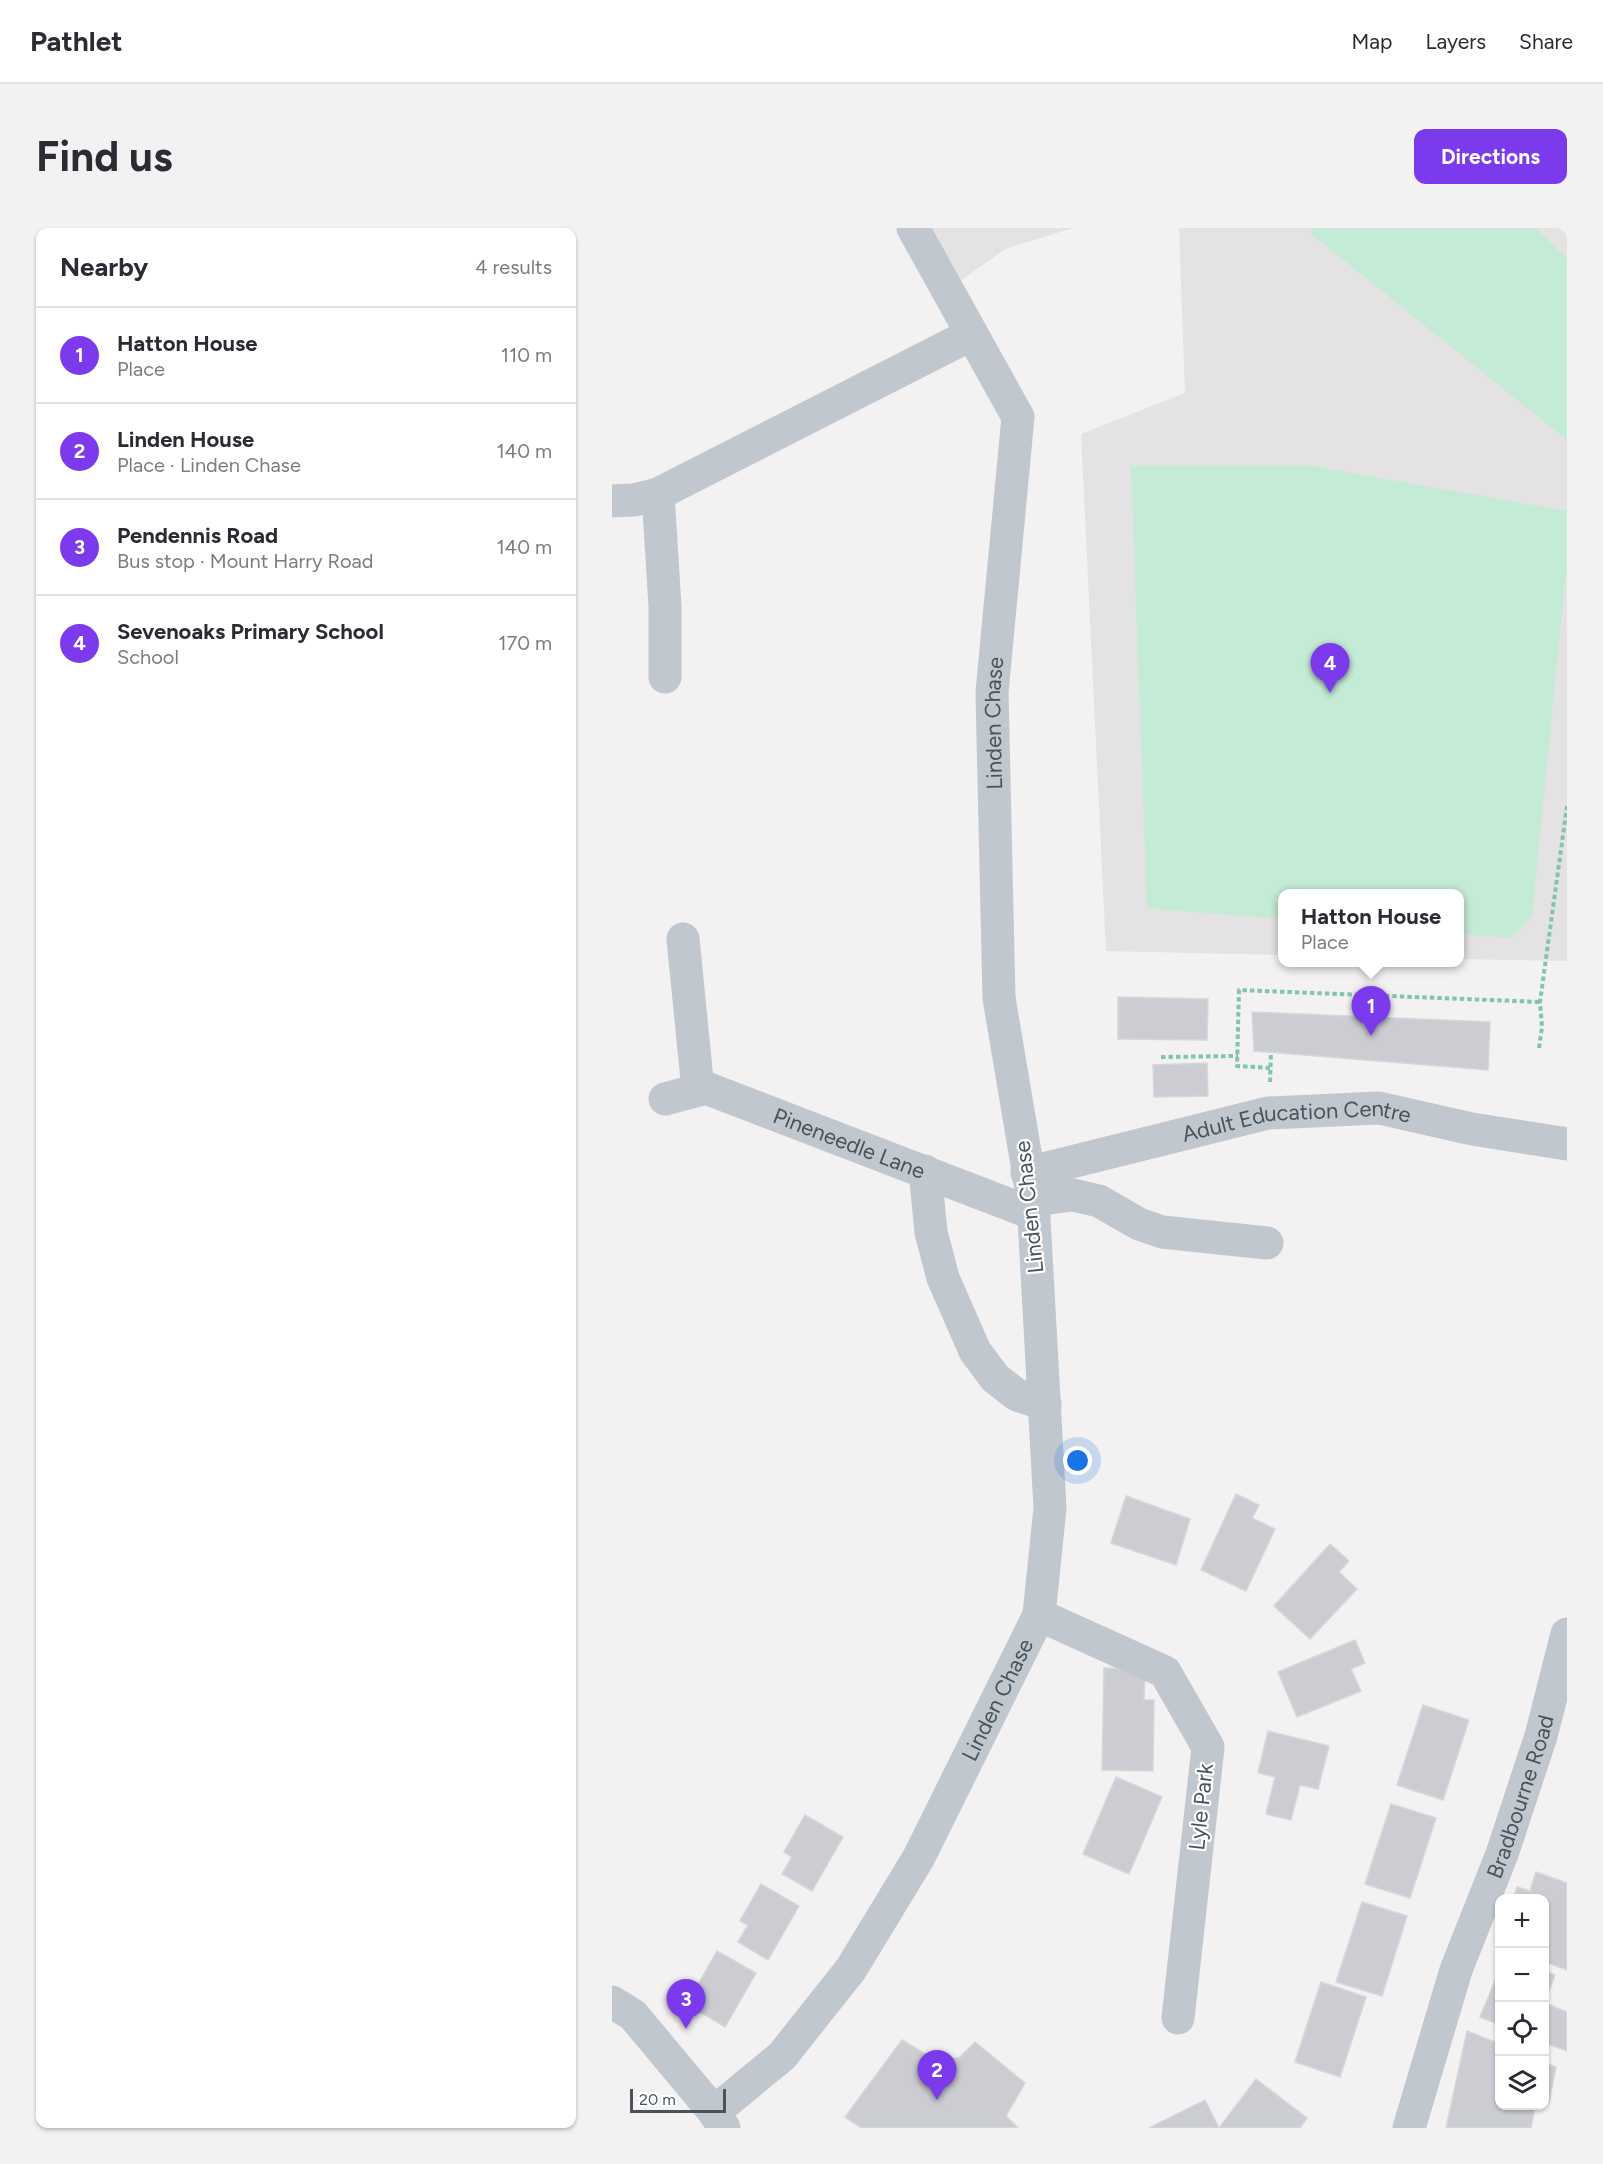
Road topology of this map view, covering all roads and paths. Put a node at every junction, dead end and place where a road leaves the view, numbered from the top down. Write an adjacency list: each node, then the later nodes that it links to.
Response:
1 (913, 228): 2 (street, Linden Chase)
2 (972, 334): 3 (street); 17 (street, Linden Chase)
3 (658, 494): 4 (street); 5 (street)
4 (612, 501)
5 (665, 676)
6 (1567, 806): 8 (path)
7 (683, 939): 13 (street)
8 (1540, 1002): 9 (path); 10 (path)
9 (1539, 1048)
10 (1238, 1056): 11 (path); 12 (path)
11 (1161, 1057)
12 (1270, 1068)
13 (698, 1090): 14 (street, Pineneedle Lane); 16 (street, Pineneedle Lane)
14 (665, 1100)
15 (1567, 1144): 17 (street, Adult Education Centre)
16 (924, 1171): 17 (street, Pineneedle Lane); 19 (street)
17 (1031, 1195): 18 (street); 19 (street, Linden Chase)
18 (1267, 1243)
19 (1045, 1404): 20 (street, Linden Chase)
20 (1039, 1615): 23 (street, Lyle Park); 24 (street, Linden Chase)
21 (1567, 1634): 25 (street, Bradbourne Road)
22 (619, 2016): 24 (street)
23 (1178, 2018)
24 (719, 2120)
25 (1408, 2128)

